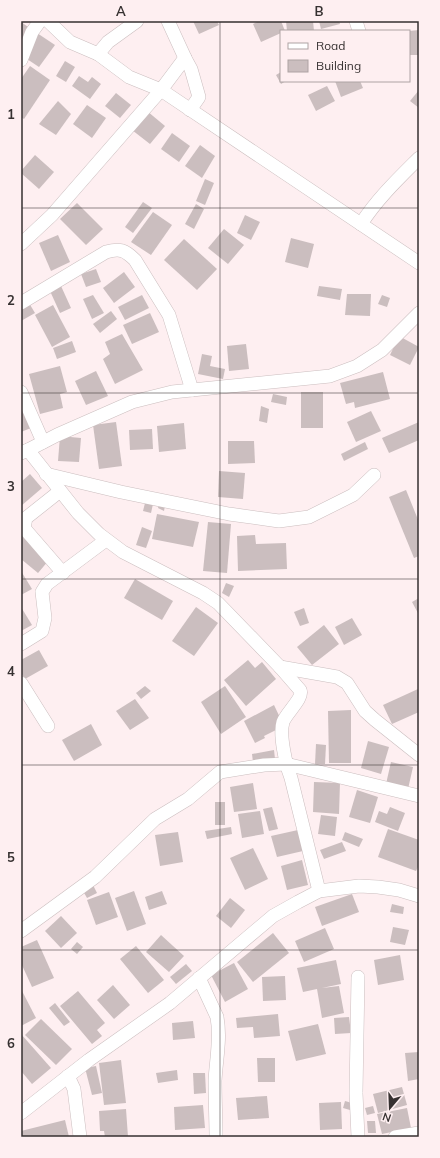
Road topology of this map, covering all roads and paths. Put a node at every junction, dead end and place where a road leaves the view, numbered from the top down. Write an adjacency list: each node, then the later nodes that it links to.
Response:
1 (40, 21): 7 (street)
2 (48, 21): 5 (street)
3 (136, 21): 5 (street)
4 (168, 21): 6 (street)
5 (98, 54): 8 (street)
6 (184, 58): 8 (street); 9 (street)
7 (21, 60)
8 (161, 90): 9 (street); 12 (street)
9 (190, 110): 11 (street)
10 (419, 158): 11 (street)
11 (360, 224): 13 (street)
12 (21, 244)
13 (419, 263)
14 (21, 303): 16 (street)
15 (419, 313): 16 (street)
16 (192, 390): 18 (street)
17 (21, 392): 18 (street)
18 (43, 442): 19 (street)
19 (25, 451): 20 (street)
20 (46, 474): 21 (street); 22 (street)
21 (374, 475)
22 (60, 491): 23 (street); 24 (street)
23 (106, 540): 24 (street); 26 (street)
24 (63, 573): 25 (street)
25 (21, 644)
26 (280, 667): 29 (street); 30 (street)
27 (21, 683): 28 (street)
28 (48, 726)
29 (419, 755)
30 (286, 764): 31 (street); 32 (street); 34 (street)
31 (419, 796)
32 (319, 891): 33 (street); 36 (street)
33 (419, 896)
34 (21, 931)
35 (358, 977): 42 (street)
36 (199, 978): 37 (street); 41 (street)
37 (68, 1076): 38 (street); 40 (street)
38 (21, 1113)
39 (419, 1133): 43 (street)
40 (80, 1137)
41 (216, 1137)
42 (358, 1137)
43 (395, 1137)

